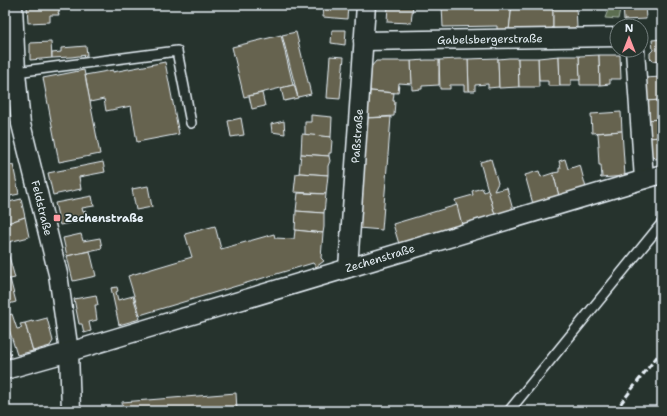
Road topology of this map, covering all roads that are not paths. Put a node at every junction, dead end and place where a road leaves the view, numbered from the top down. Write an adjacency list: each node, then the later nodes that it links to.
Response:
1 (13, 5): 6 (street, Feldstraße)
2 (366, 5): 4 (street, Paßstraße)
3 (609, 37): 4 (street, Gabelsbergerstraße)
4 (363, 41): 11 (street, Paßstraße)
5 (636, 58): 9 (street)
6 (16, 72): 7 (lane); 12 (street, Feldstraße)
7 (191, 123)
8 (662, 174): 9 (street, Zechenstraße)
9 (644, 179): 11 (street, Zechenstraße)
10 (662, 223): 15 (lane)
11 (348, 268): 12 (street, Zechenstraße)
12 (69, 352): 13 (street, Zechenstraße); 14 (street, Feldstraße)
13 (5, 370)
14 (71, 411)
15 (509, 411)

